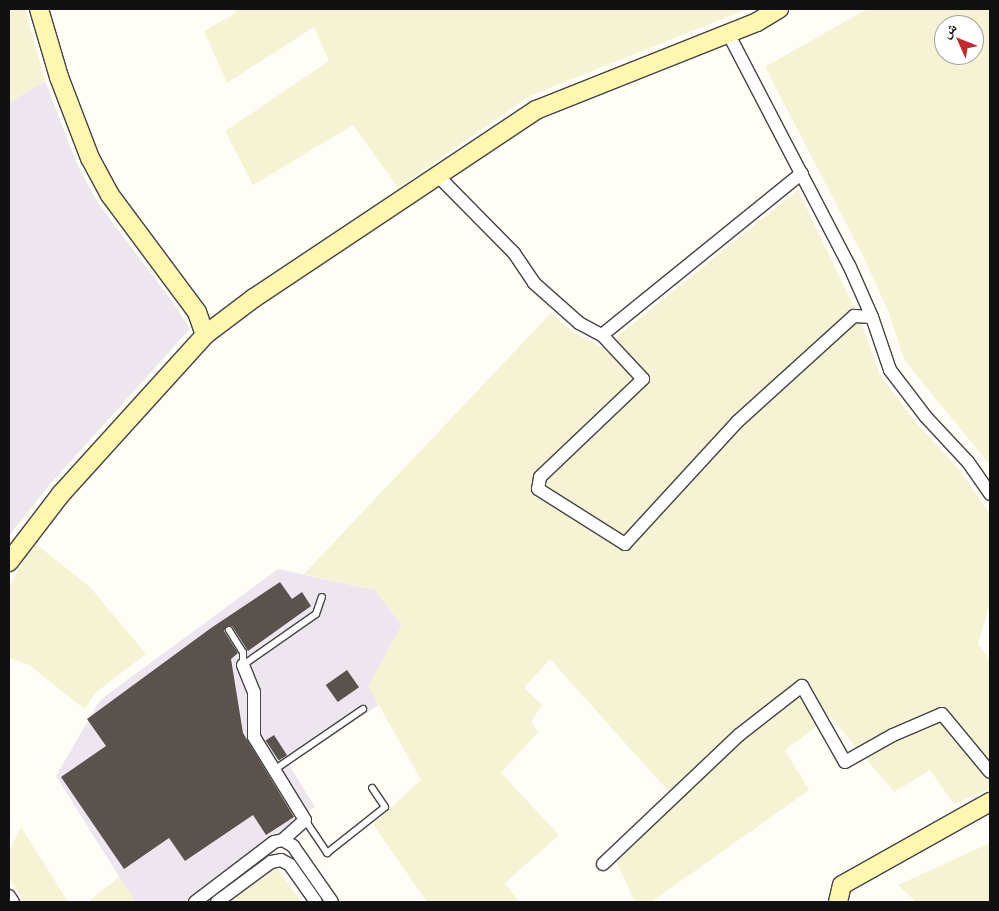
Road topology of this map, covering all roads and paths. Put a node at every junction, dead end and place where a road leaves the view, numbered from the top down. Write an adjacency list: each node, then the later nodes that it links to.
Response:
1 (40, 9): 7 (main road)
2 (779, 9): 3 (main road)
3 (728, 33): 4 (street); 5 (main road)
4 (802, 173): 6 (street); 8 (street)
5 (438, 176): 7 (main road); 8 (street)
6 (872, 317): 8 (street); 9 (street)
7 (206, 335): 10 (main road)
8 (602, 335)
9 (990, 494)
10 (9, 562)
11 (322, 597): 13 (lane)
12 (229, 630): 13 (lane)
13 (243, 665): 15 (street)
14 (363, 709): 15 (lane)
15 (274, 770): 19 (street)
16 (990, 772): 21 (street)
17 (372, 788): 19 (lane)
18 (990, 802): 28 (main road)
19 (305, 820): 20 (street)
20 (283, 840): 24 (street); 27 (street)
21 (602, 864)
22 (9, 896): 23 (street)
23 (13, 902)
24 (194, 902)
25 (217, 902): 26 (street)
26 (316, 902)
27 (332, 902)
28 (838, 902)

